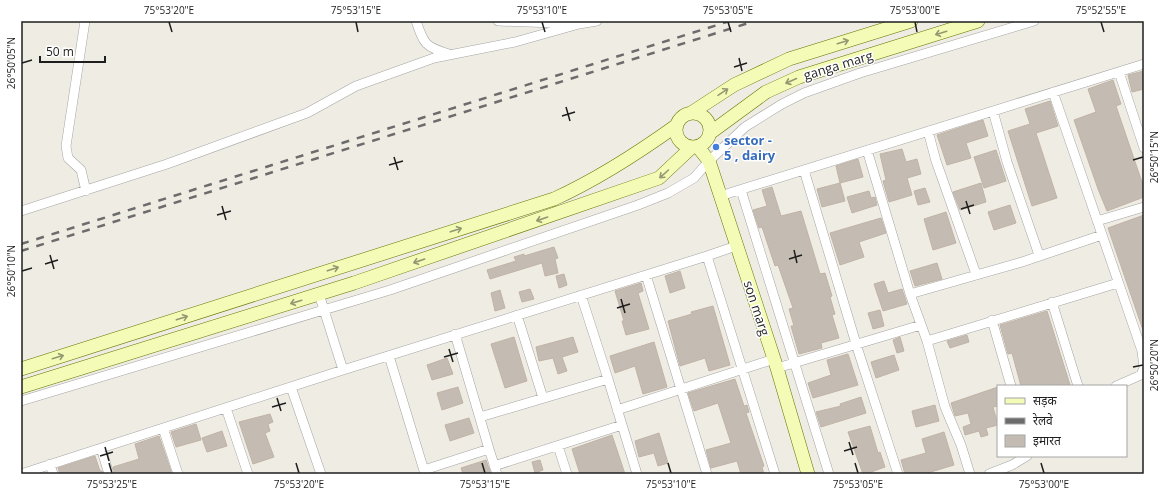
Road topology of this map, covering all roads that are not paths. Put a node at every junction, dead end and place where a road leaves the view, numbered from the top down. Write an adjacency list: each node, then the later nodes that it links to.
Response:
1 (85, 21): 24 (street)
2 (416, 21): 9 (street)
3 (498, 21): 8 (street)
4 (596, 21): 8 (street)
5 (911, 21): 14 (street, ganga marg, one-way to 5)
6 (978, 21): 17 (street, ganga marg, one-way to 17)
7 (1034, 21): 21 (street)
8 (579, 24): 9 (street)
9 (450, 54): 24 (street)
10 (1144, 64): 11 (street)
11 (1118, 72): 12 (street); 19 (street)
12 (1053, 92): 13 (street); 28 (street)
13 (993, 111): 16 (street); 31 (street)
14 (691, 113): 15 (street); 17 (street)
15 (677, 125): 18 (street); 51 (street, one-way to 15)
16 (928, 131): 20 (street); 33 (street)
17 (710, 133): 18 (street)
18 (695, 147): 21 (street, son marg); 36 (street, one-way to 36)
19 (1144, 148)
20 (867, 150): 22 (street); 37 (street)
21 (709, 161): 25 (street, son marg); 40 (street)
22 (804, 170): 23 (street); 46 (street)
23 (741, 190): 25 (street); 50 (street)
24 (86, 191): 27 (street)
25 (720, 196): 30 (street, son marg)
26 (1144, 207): 28 (street)
27 (21, 211)
28 (1097, 221): 29 (street)
29 (1102, 235): 31 (street); 35 (street)
30 (736, 246): 32 (street); 49 (street, son marg)
31 (1039, 255): 33 (street)
32 (707, 256): 34 (street); 53 (street)
33 (976, 274): 37 (street)
34 (646, 275): 38 (street); 60 (street)
35 (1118, 283): 39 (street); 47 (street)
36 (319, 294): 40 (street); 58 (street, one-way to 58)
37 (910, 294): 43 (street)
38 (581, 296): 41 (street); 54 (street)
39 (1052, 302): 42 (street); 56 (street)
40 (325, 309): 52 (street); 62 (street)
41 (517, 315): 44 (street); 61 (street)
42 (992, 320): 45 (street); 55 (street)
43 (921, 325): 45 (street); 46 (street)
44 (455, 334): 48 (street); 65 (street)
45 (927, 341): 88 (street)
46 (857, 346): 50 (street); 87 (street)
47 (1143, 350): 57 (street)
48 (389, 356): 52 (street); 74 (street)
49 (776, 364): 50 (street); 53 (street); 85 (street, son marg)
50 (794, 364): 86 (street)
51 (21, 369)
52 (343, 370): 59 (street)
53 (742, 370): 60 (street); 84 (street)
54 (608, 379): 61 (street); 64 (street)
55 (1011, 385)
56 (1078, 385)
57 (1118, 385)
58 (21, 387)
59 (291, 387): 63 (street); 80 (street)
60 (681, 390): 64 (street); 83 (street)
61 (543, 398): 65 (street)
62 (21, 401)
63 (226, 408): 67 (street); 79 (street)
64 (618, 410): 66 (street)
65 (480, 418): 70 (street)
66 (622, 425): 68 (street); 82 (street)
67 (163, 428): 69 (street); 78 (street)
68 (558, 446): 73 (street); 81 (street)
69 (101, 448): 72 (street); 77 (street)
70 (489, 449): 73 (street); 74 (street)
71 (1026, 457): 89 (street)
72 (50, 464): 75 (street); 76 (street)
73 (495, 470)
74 (424, 472)
75 (21, 474)
76 (54, 474)
77 (109, 474)
78 (178, 474)
79 (248, 474)
80 (321, 474)
81 (567, 474)
82 (637, 474)
83 (707, 474)
84 (775, 474)
85 (808, 474)
86 (829, 474)
87 (898, 474)
88 (970, 474)
89 (989, 474)

